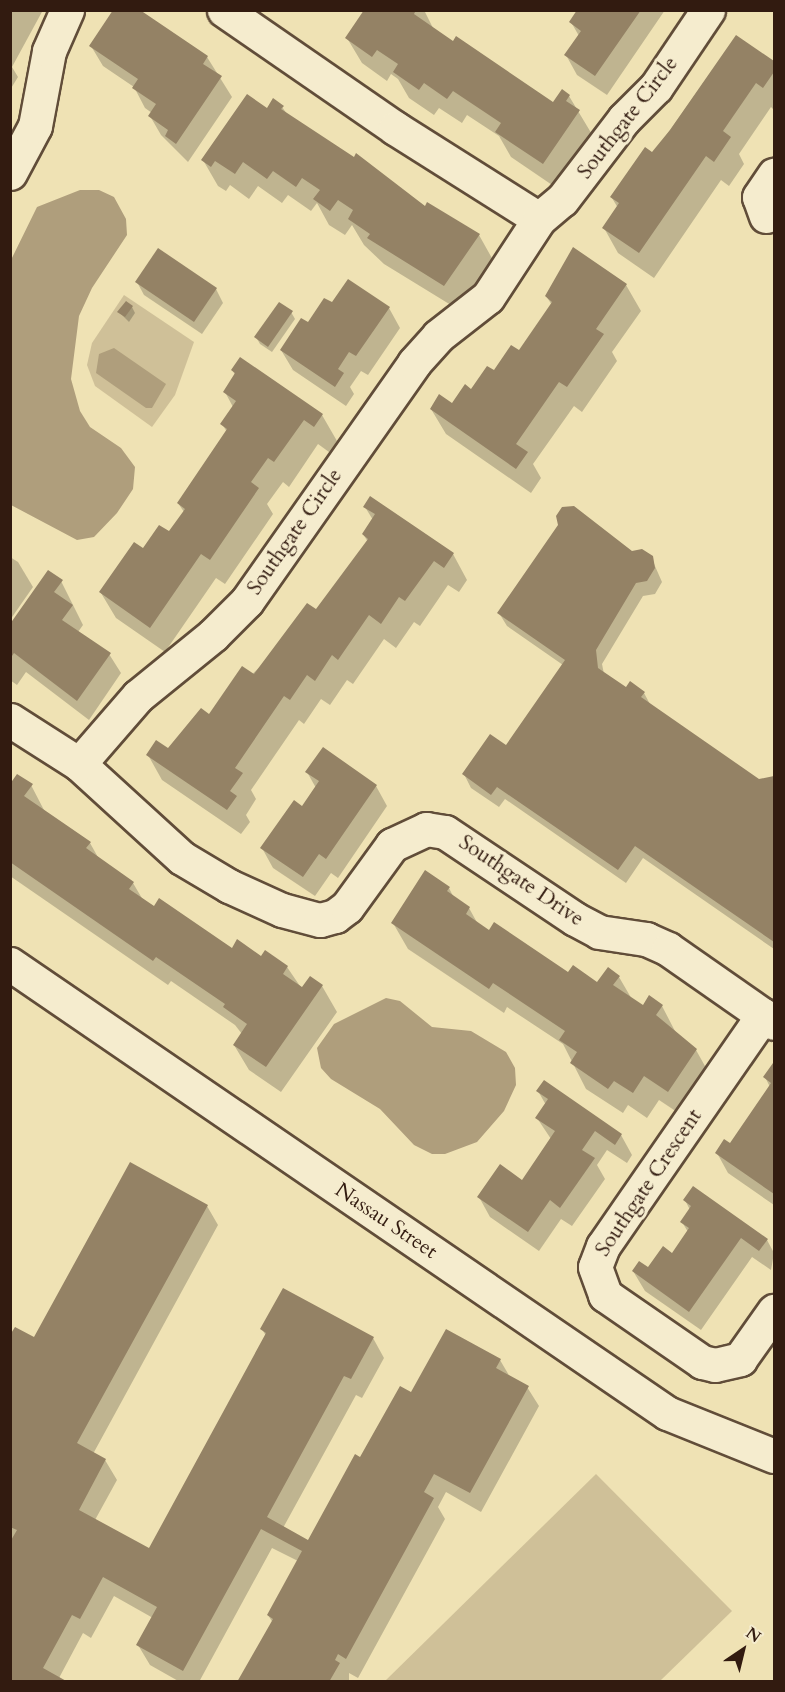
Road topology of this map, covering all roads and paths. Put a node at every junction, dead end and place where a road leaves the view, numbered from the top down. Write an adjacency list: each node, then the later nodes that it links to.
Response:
1 (67, 10): 4 (street)
2 (224, 10): 6 (street)
3 (708, 10): 6 (street, Southgate Circle)
4 (10, 173)
5 (774, 175): 7 (street)
6 (539, 219): 9 (street, Southgate Circle)
7 (767, 219)
8 (10, 720): 9 (street)
9 (79, 764): 11 (street, Southgate Drive)
10 (12, 968): 13 (street, Nassau Street)
11 (769, 1019): 12 (street, Southgate Crescent)
12 (774, 1311)
13 (774, 1456)

